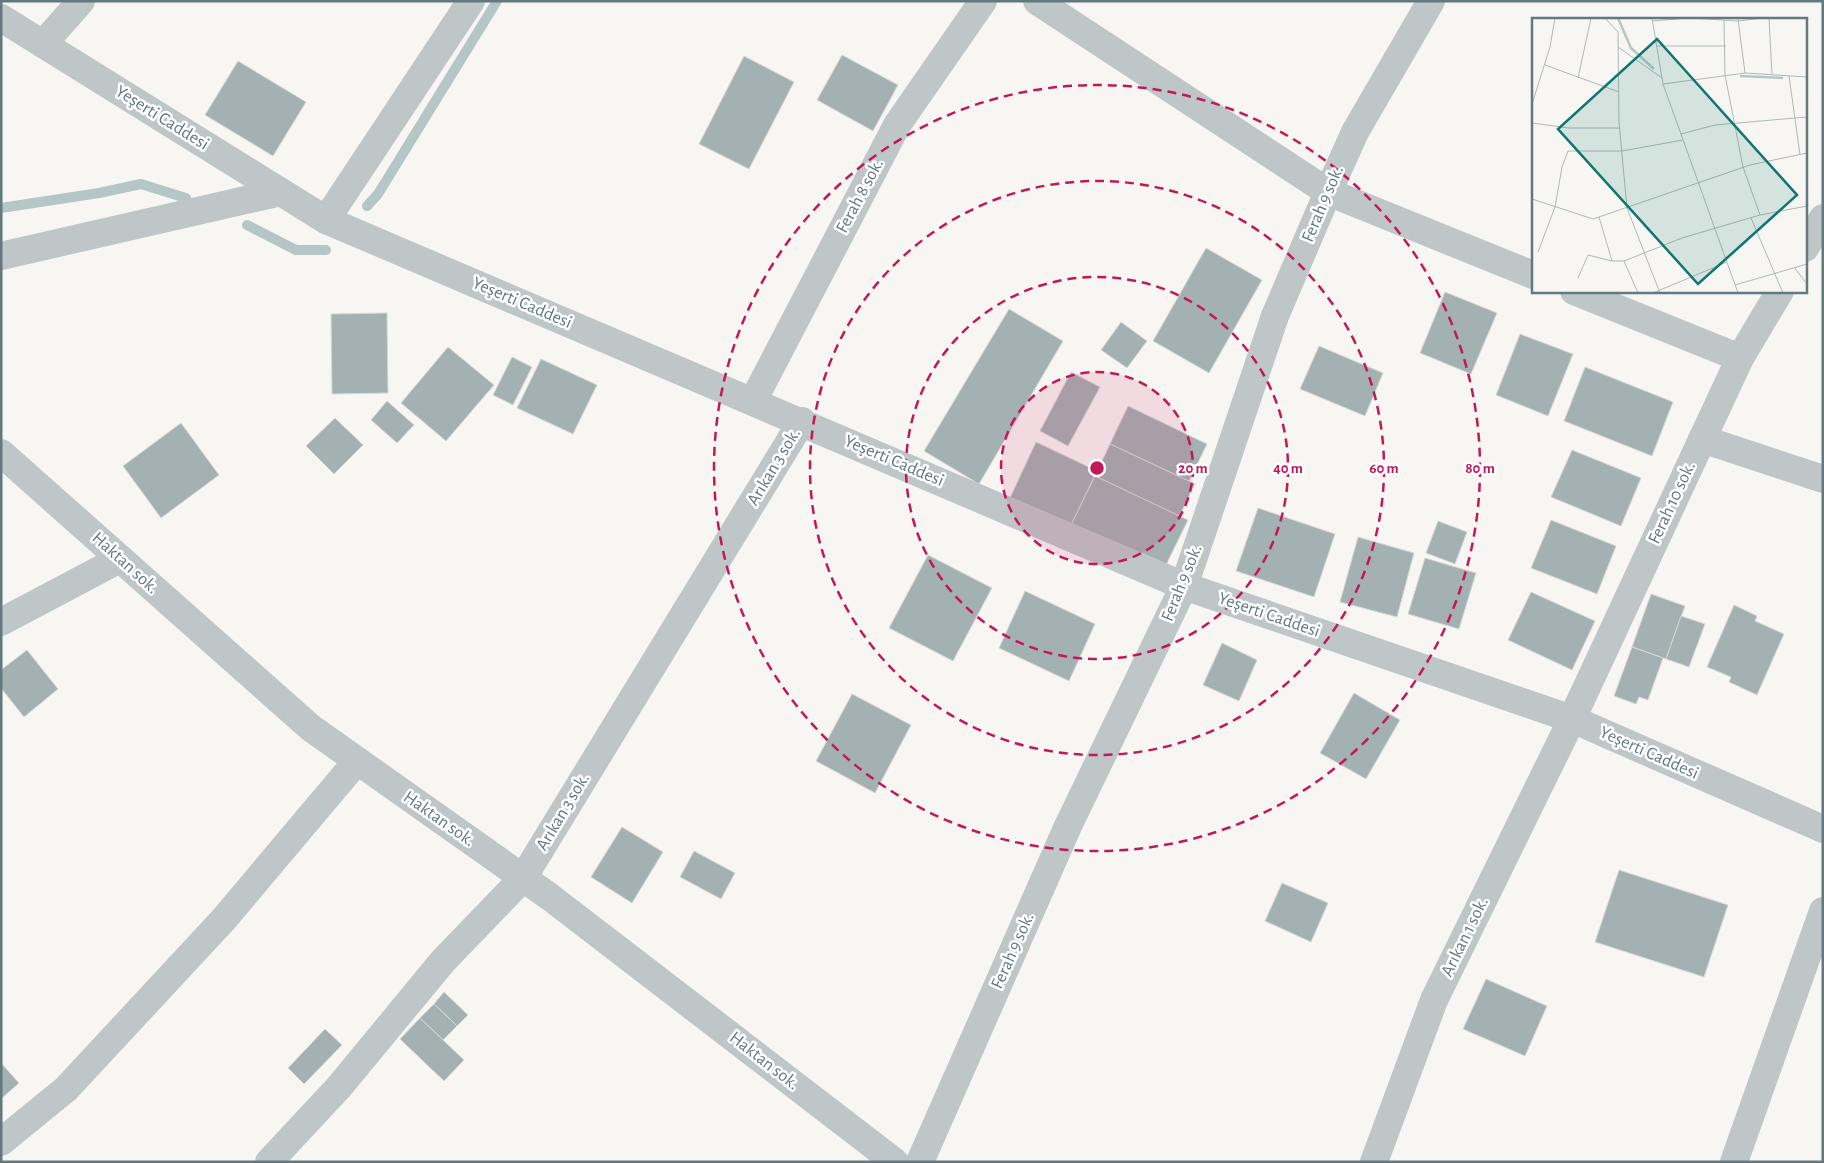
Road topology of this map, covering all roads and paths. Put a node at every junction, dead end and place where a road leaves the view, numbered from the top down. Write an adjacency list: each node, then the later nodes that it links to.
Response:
1 (81, 1): 7 (street)
2 (471, 1): 11 (street)
3 (983, 1): 18 (street, Ferah 8 sok.)
4 (1037, 1): 9 (street)
5 (1431, 1): 9 (street, Ferah 9 sok.)
6 (1, 18): 7 (street, Yeşerti Caddesi)
7 (43, 44): 8 (street, Yeşerti Caddesi)
8 (281, 192): 11 (street, Yeşerti Caddesi); 13 (street)
9 (1328, 192): 14 (street); 24 (street, Ferah 9 sok.)
10 (1823, 218): 12 (street)
11 (326, 220): 18 (street, Yeşerti Caddesi)
12 (1806, 246)
13 (1, 256)
14 (1532, 275)
15 (1576, 292): 17 (street)
16 (1779, 292): 17 (street, Ferah 10 sok.)
17 (1740, 358): 20 (street, Ferah 10 sok.)
18 (753, 401): 19 (street, Yeşerti Caddesi)
19 (802, 421): 24 (street, Yeşerti Caddesi); 29 (street, Arıkan 3 sok.)
20 (1702, 439): 22 (street); 26 (street, Ferah 10 sok.)
21 (1, 453): 23 (street, Haktan sok.)
22 (1823, 479)
23 (120, 559): 25 (street); 27 (street, Haktan sok.)
24 (1184, 586): 26 (street, Yeşerti Caddesi); 34 (street, Ferah 9 sok.)
25 (1, 622)
26 (1572, 719): 28 (street, Yeşerti Caddesi); 35 (street, Arıkan 1 sok.)
27 (357, 761): 29 (street, Haktan sok.); 31 (street)
28 (1823, 829)
29 (523, 878): 32 (street, Arıkan 3 sok.); 33 (street, Haktan sok.)
30 (1823, 911): 36 (street)
31 (1, 1142)
32 (269, 1162)
33 (895, 1162)
34 (920, 1162)
35 (1374, 1162)
36 (1734, 1162)

